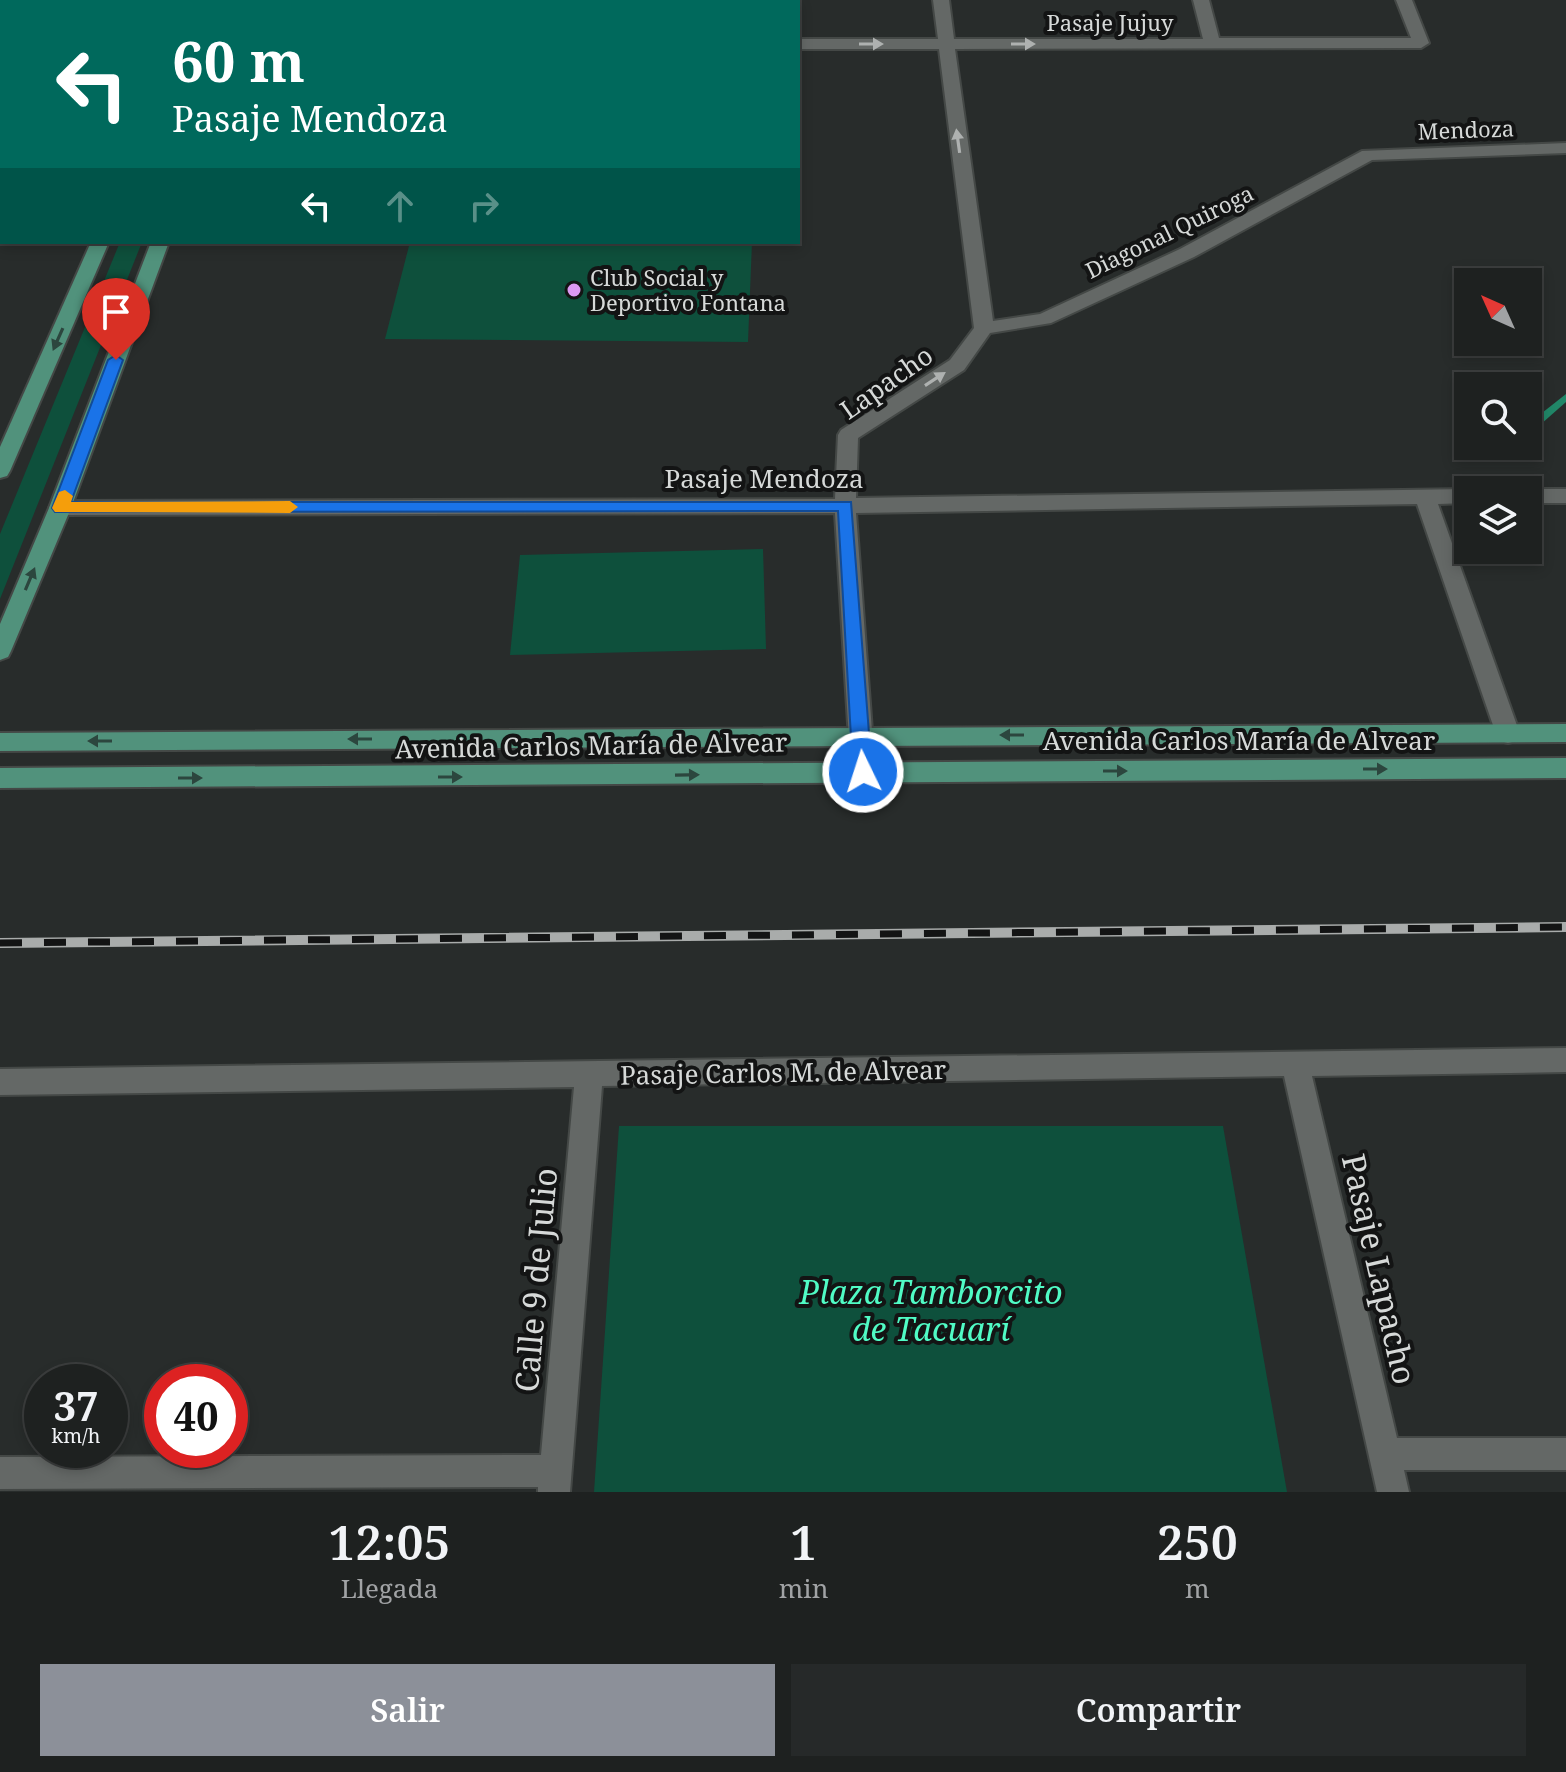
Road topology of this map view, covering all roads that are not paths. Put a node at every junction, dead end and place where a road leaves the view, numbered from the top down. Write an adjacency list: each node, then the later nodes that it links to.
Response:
1 (941, 0): 4 (street)
2 (1201, 0): 6 (street)
3 (1404, 0): 6 (street, Pasaje Jujuy)
4 (945, 43): 5 (street, Pasaje Jujuy, one-way to 4); 6 (street, Pasaje Jujuy, one-way to 6); 11 (street, one-way to 4)
5 (800, 44)
6 (1212, 44)
7 (1566, 148): 8 (street, Mendoza)
8 (1368, 155): 11 (street, Diagonal Quiroga)
9 (99, 244): 12 (main road, one-way to 12)
10 (159, 244): 18 (main road)
11 (984, 328): 17 (street, Lapacho, one-way to 11)
12 (0, 471)
13 (1454, 496): 16 (street, Pasaje Mendoza)
14 (1542, 496): 15 (street)
15 (1566, 496)
16 (1425, 497): 17 (street, Pasaje Mendoza); 21 (street)
17 (845, 506): 18 (street, Pasaje Mendoza); 22 (street, Lapacho)
18 (60, 508): 19 (main road, one-way to 18)
19 (0, 651)
20 (1566, 733): 21 (main road, Avenida Carlos María de Alvear)
21 (1508, 734): 22 (main road, Avenida Carlos María de Alvear, one-way to 22)
22 (860, 735): 23 (main road, Avenida Carlos María de Alvear, one-way to 23); 25 (street, Lapacho)
23 (0, 742)
24 (1566, 768): 25 (main road, Avenida Carlos María de Alvear, one-way to 24)
25 (863, 772): 26 (main road, Avenida Carlos María de Alvear, one-way to 25)
26 (0, 778)
27 (1566, 1060): 28 (street, Pasaje Carlos M. de Alvear)
28 (1295, 1063): 29 (street, Pasaje Carlos M. de Alvear); 31 (street, Pasaje Lapacho)
29 (589, 1075): 30 (street, Pasaje Carlos M. de Alvear); 34 (street, Calle 9 de Julio)
30 (0, 1082)
31 (1386, 1454): 32 (street); 35 (street, Pasaje Lapacho)
32 (1566, 1454)
33 (0, 1473): 34 (street)
34 (554, 1481)
35 (1393, 1492)

